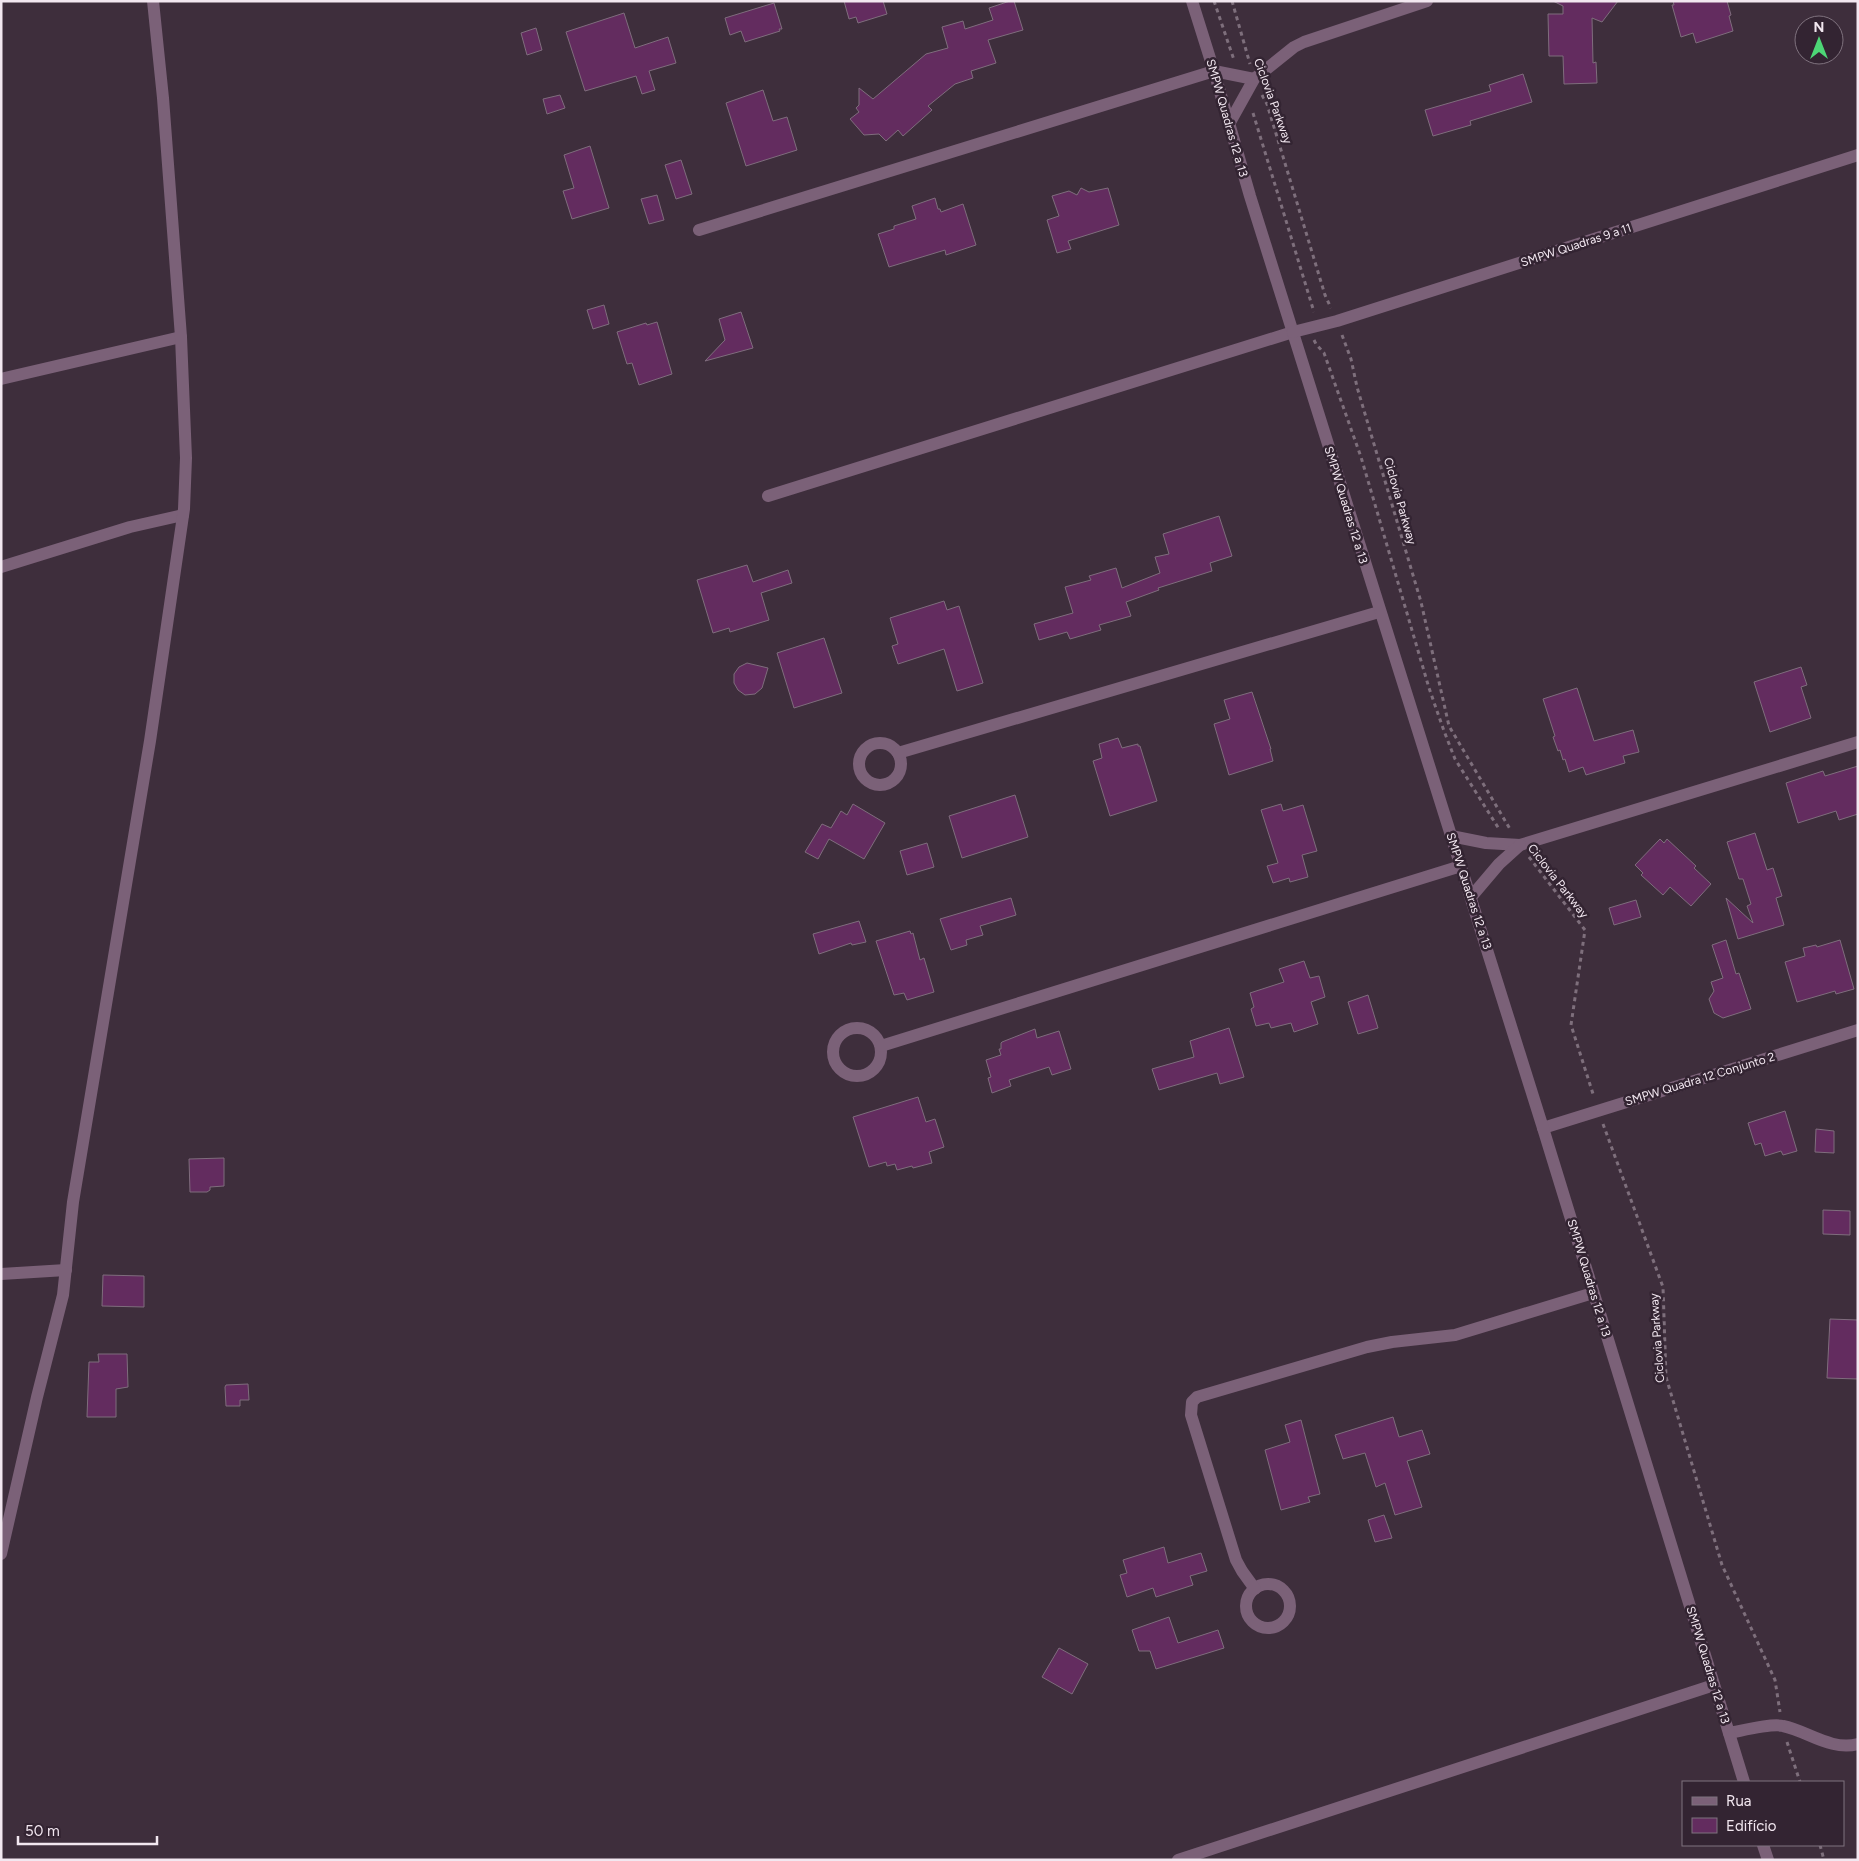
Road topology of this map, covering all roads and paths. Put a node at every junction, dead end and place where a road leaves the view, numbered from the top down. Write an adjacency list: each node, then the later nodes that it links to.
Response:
1 (153, 1): 16 (street)
2 (1192, 1): 6 (street, SMPW Quadras 12 a 13)
3 (1214, 1): 7 (path)
4 (1232, 1): 8 (path, Ciclovia Parkway)
5 (1427, 1): 8 (street)
6 (1214, 70): 7 (street); 10 (street, SMPW Quadras 12 a 13); 12 (street)
7 (1240, 76): 8 (street)
8 (1254, 79): 9 (street); 13 (path, Ciclovia Parkway)
9 (1247, 93): 10 (street); 14 (path)
10 (1229, 124): 15 (street, SMPW Quadras 12 a 13)
11 (1858, 155): 13 (street, SMPW Quadras 9 a 11)
12 (699, 230)
13 (1337, 321): 14 (street, SMPW Quadras 9 a 11); 25 (path, Ciclovia Parkway)
14 (1311, 328): 15 (street, SMPW Quadras 9 a 11); 25 (path)
15 (1293, 332): 18 (street, SMPW Quadras 9 a 11); 21 (street, SMPW Quadras 12 a 13)
16 (181, 337): 17 (street); 19 (street)
17 (1, 379)
18 (768, 496)
19 (183, 515): 20 (street); 32 (street)
20 (1, 567)
21 (1380, 612): 23 (street); 24 (street, SMPW Quadras 12 a 13)
22 (1858, 742): 25 (street)
23 (898, 754)
24 (1451, 836): 25 (street); 26 (street, SMPW Quadras 12 a 13)
25 (1515, 845): 27 (street); 30 (path, Ciclovia Parkway)
26 (1461, 866): 27 (street, SMPW Quadras 12 a 13); 29 (street)
27 (1471, 897): 31 (street, SMPW Quadras 12 a 13)
28 (1858, 1030): 30 (street, SMPW Quadra 12 Conjunto 2)
29 (881, 1046)
30 (1598, 1111): 31 (street, SMPW Quadra 12 Conjunto 2); 38 (path, Ciclovia Parkway)
31 (1543, 1128): 34 (street, SMPW Quadras 12 a 13)
32 (66, 1270): 33 (street); 35 (street)
33 (1, 1274)
34 (1593, 1293): 36 (street); 37 (street, SMPW Quadras 12 a 13)
35 (1, 1554)
36 (1255, 1589)
37 (1714, 1685): 39 (street, SMPW Quadras 12 a 13); 45 (street)
38 (1782, 1725): 39 (street); 40 (street); 42 (path, Ciclovia Parkway)
39 (1729, 1733): 41 (street, SMPW Quadras 12 a 13)
40 (1858, 1744)
41 (1744, 1781)
42 (1800, 1781)
43 (1763, 1846): 46 (street)
44 (1820, 1846): 47 (path)
45 (1178, 1860)
46 (1768, 1860)
47 (1824, 1860)

